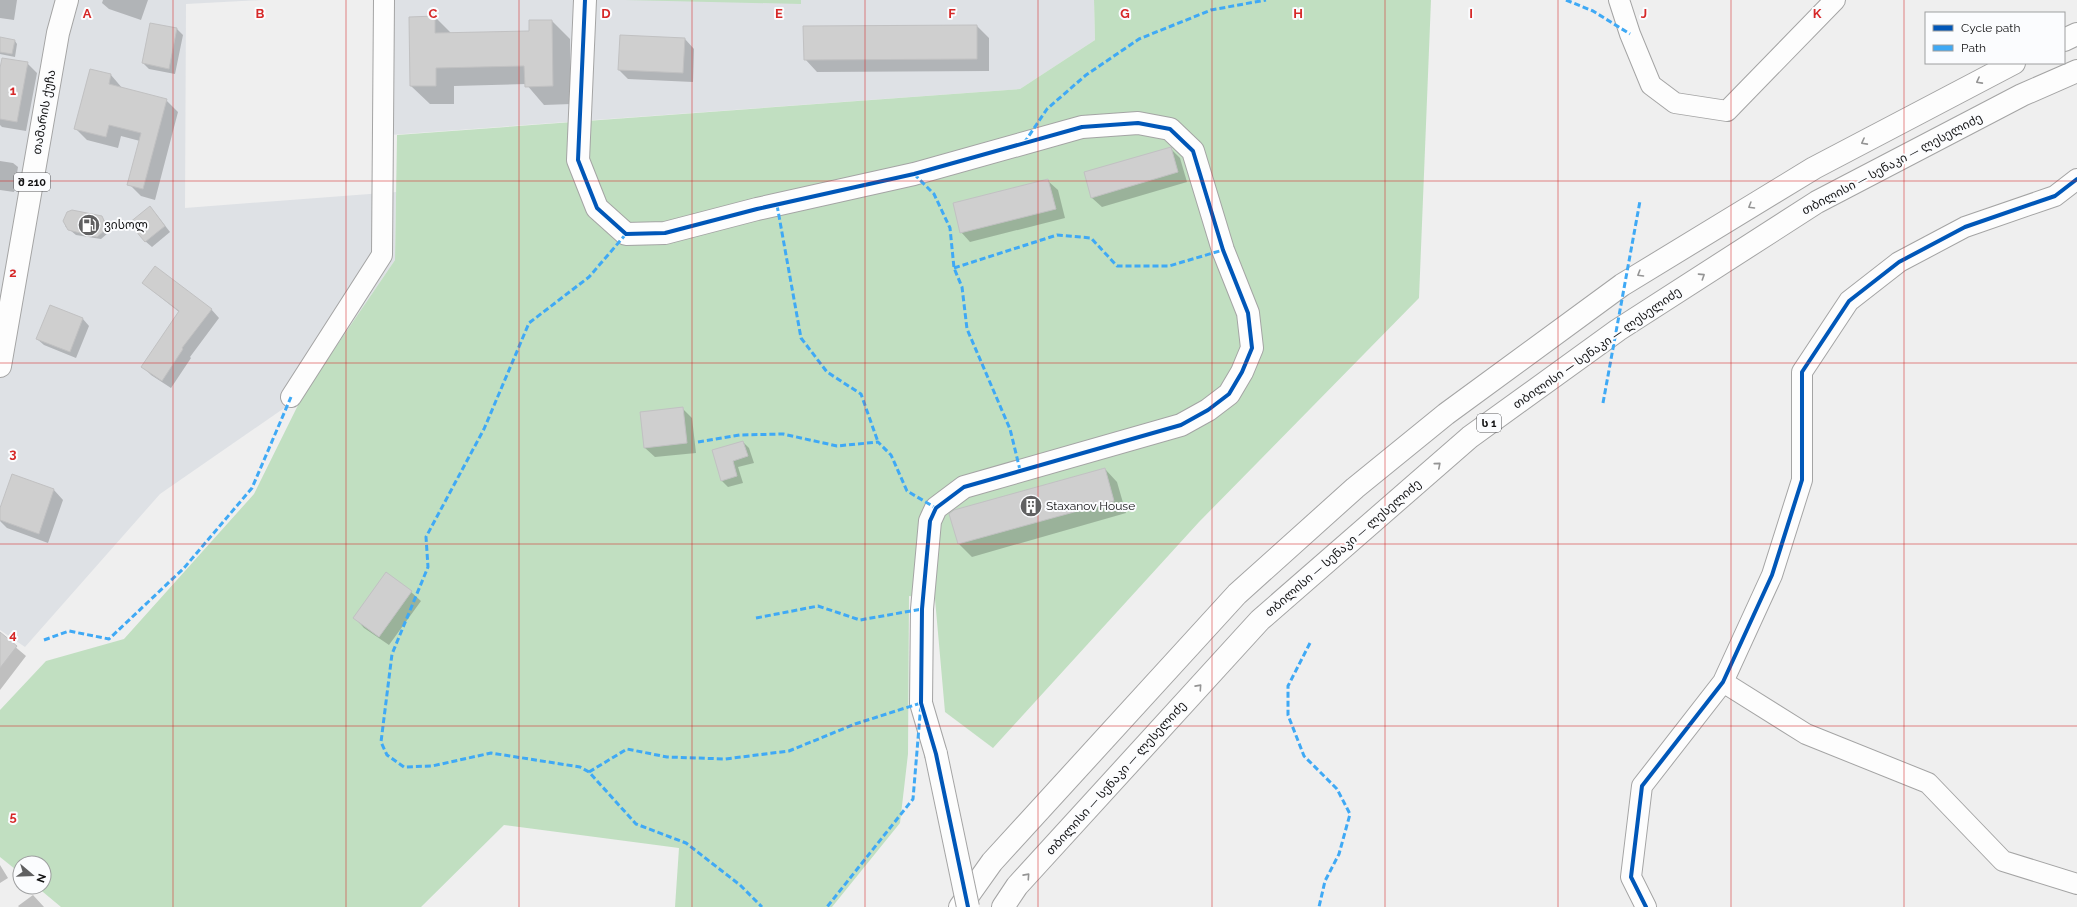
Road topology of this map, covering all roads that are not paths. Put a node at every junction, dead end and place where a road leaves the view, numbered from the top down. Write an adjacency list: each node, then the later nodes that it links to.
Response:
1 (67, 0): 11 (main road, თამარის ქუჩა / შ 210)
2 (384, 0): 12 (street)
3 (585, 0): 16 (main road, bridge)
4 (1619, 0): 5 (street)
5 (1835, 0)
6 (2077, 34): 7 (main road)
7 (2065, 40)
8 (2012, 64): 15 (main road, one-way to 15)
9 (2077, 71): 17 (main road, თბილისი — სენაკი — ლესელიძე / ს 1, one-way to 9)
10 (2077, 178): 13 (street)
11 (0, 366)
12 (291, 398)
13 (1723, 682): 14 (street); 18 (street)
14 (2077, 884)
15 (960, 907)
16 (968, 907)
17 (1003, 907)
18 (1646, 907)

